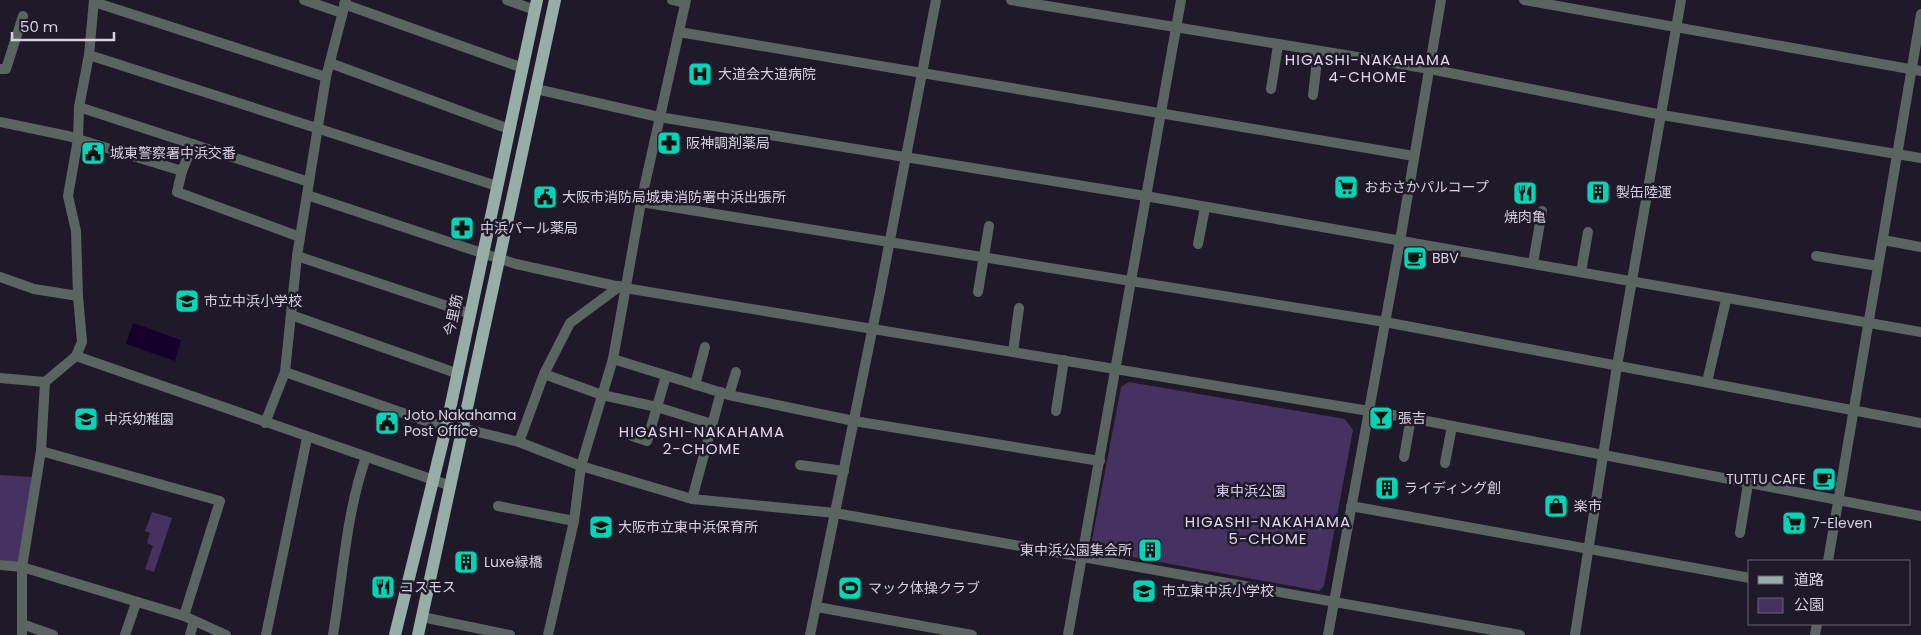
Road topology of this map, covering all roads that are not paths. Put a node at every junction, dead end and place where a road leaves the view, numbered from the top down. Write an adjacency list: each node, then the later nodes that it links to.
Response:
1 (304, 0): 14 (street)
2 (506, 0): 13 (street)
3 (555, 0): 31 (main road)
4 (672, 0): 12 (street)
5 (936, 0): 29 (street)
6 (1011, 0): 17 (street)
7 (1181, 0): 17 (street)
8 (1441, 0): 26 (street)
9 (1524, 0): 18 (street)
10 (1680, 0): 18 (street)
11 (94, 1): 22 (street); 30 (street)
12 (686, 1): 19 (street)
13 (536, 5): 24 (main road, 今里筋)
14 (344, 6): 23 (street); 24 (street)
15 (1921, 14): 27 (street)
16 (23, 16): 25 (street)
17 (1177, 27): 20 (street); 35 (street)
18 (1675, 28): 27 (street); 36 (street)
19 (679, 32): 29 (street); 37 (street)
20 (1278, 45): 21 (street); 32 (street)
21 (1318, 52): 26 (street); 33 (street)
22 (89, 55): 34 (street); 40 (street)
23 (330, 63): 30 (street); 39 (street)
24 (523, 68): 39 (main road, 今里筋)
25 (0, 69)
26 (1430, 69): 36 (street); 44 (street)
27 (1910, 69): 28 (street); 43 (street)
28 (1921, 71)
29 (922, 72): 35 (street); 45 (street)
30 (326, 77): 40 (street)
31 (536, 89): 37 (street); 66 (main road)
32 (1271, 89)
33 (1313, 95)
34 (79, 107): 41 (street); 42 (street)
35 (1162, 115): 44 (street); 51 (street)
36 (1662, 116): 43 (street); 73 (street)
37 (660, 117): 45 (street); 52 (street)
38 (0, 122): 41 (street)
39 (509, 128): 49 (main road, 今里筋)
40 (318, 130): 48 (street); 49 (street)
41 (77, 140): 47 (street); 76 (street)
42 (193, 144): 47 (street); 48 (street)
43 (1898, 154): 46 (street); 58 (street)
44 (1414, 156): 59 (street)
45 (905, 157): 51 (street); 60 (street)
46 (1921, 158)
47 (182, 171): 57 (street)
48 (309, 182): 50 (street)
49 (497, 186): 63 (main road, 今里筋)
50 (308, 195): 57 (street); 63 (street)
51 (1144, 196): 53 (street); 72 (street)
52 (641, 202): 60 (street); 74 (street)
53 (1205, 208): 59 (street); 61 (street)
54 (1542, 211): 68 (street)
55 (989, 226): 67 (street)
56 (1588, 232): 70 (street)
57 (300, 237): 64 (street)
58 (1883, 240): 62 (street); 69 (street)
59 (1400, 241): 68 (street); 81 (street)
60 (890, 242): 67 (street); 83 (street)
61 (1198, 244)
62 (1921, 247)
63 (482, 253): 66 (street); 79 (main road, 今里筋)
64 (298, 256): 79 (street); 80 (street)
65 (1816, 256): 69 (street)
66 (499, 258): 74 (street); 114 (main road)
67 (984, 258): 72 (street); 75 (street)
68 (1533, 263): 70 (street)
69 (1878, 266): 82 (street)
70 (1581, 272): 73 (street)
71 (0, 277): 76 (street)
72 (1131, 282): 81 (street); 91 (street)
73 (1632, 283): 77 (street); 90 (street)
74 (622, 287): 83 (street); 88 (street); 95 (street)
75 (978, 292)
76 (78, 296): 87 (street)
77 (1726, 300): 82 (street); 99 (street)
78 (1020, 308): 86 (street)
79 (468, 314): 93 (main road, 今里筋)
80 (290, 315): 92 (street); 93 (street)
81 (1385, 322): 90 (street); 105 (street)
82 (1869, 322): 84 (street); 106 (street)
83 (873, 327): 86 (street); 108 (street)
84 (1921, 332)
85 (705, 346): 100 (street)
86 (1013, 352): 89 (street)
87 (76, 356): 98 (street); 109 (street)
88 (613, 360): 96 (street); 102 (street)
89 (1064, 360): 91 (street); 104 (street)
90 (1617, 366): 99 (street); 119 (street)
91 (1116, 368): 105 (street); 122 (street)
92 (285, 372): 109 (street); 113 (street)
93 (456, 372): 113 (main road, 今里筋)
94 (736, 372): 101 (street)
95 (544, 374): 102 (street); 117 (street)
96 (666, 376): 100 (street); 103 (street)
97 (0, 378): 98 (street)
98 (45, 382): 118 (street)
99 (1707, 382): 106 (street)
100 (696, 385): 101 (street)
101 (725, 394): 108 (street); 111 (street)
102 (602, 395): 103 (street); 125 (street)
103 (657, 407): 111 (street); 115 (street)
104 (1056, 411)
105 (1368, 411): 107 (street); 133 (street)
106 (1852, 411): 110 (street); 131 (street)
107 (1411, 418): 112 (street); 121 (street)
108 (854, 421): 122 (street); 126 (street)
109 (264, 423): 116 (street)
110 (1921, 423)
111 (712, 424): 130 (street)
112 (1452, 426): 119 (street); 123 (street)
113 (446, 428): 114 (street); 127 (main road, 今里筋)
114 (462, 428): 117 (street); 129 (main road)
115 (632, 436)
116 (307, 438): 120 (street); 157 (street)
117 (518, 442): 125 (street)
118 (41, 451): 142 (street); 147 (street)
119 (1604, 455): 128 (street); 138 (street)
120 (366, 457): 127 (street); 158 (street)
121 (1404, 457)
122 (1100, 460): 139 (street)
123 (1445, 463)
124 (800, 464): 126 (street)
125 (581, 466): 130 (street); 136 (street)
126 (844, 471): 134 (street)
127 (434, 479): 129 (street); 159 (main road, 今里筋)
128 (1748, 484): 131 (street); 137 (street)
129 (451, 486): 148 (main road)
130 (692, 499): 134 (street)
131 (1837, 501): 135 (street); 140 (street)
132 (498, 506): 136 (street)
133 (1351, 506): 138 (street); 144 (street)
134 (835, 513): 139 (street); 146 (street)
135 (1921, 516)
136 (574, 522): 162 (street)
137 (1740, 533)
138 (1588, 550): 143 (street); 168 (street)
139 (1082, 557): 144 (street); 165 (street)
140 (1828, 560)
141 (0, 565): 142 (street)
142 (22, 567): 145 (street); 150 (street)
143 (1748, 578)
144 (1334, 601): 166 (street); 167 (street)
145 (136, 603): 147 (street); 154 (street)
146 (817, 607): 163 (street); 164 (street)
147 (184, 616): 149 (street)
148 (422, 617): 151 (street); 160 (main road)
149 (194, 621): 155 (street); 156 (street)
150 (22, 624): 152 (street); 153 (street)
151 (479, 632): 161 (street)
152 (22, 635)
153 (52, 635)
154 (125, 635)
155 (190, 635)
156 (226, 635)
157 (266, 635)
158 (333, 635)
159 (395, 635)
160 (418, 635)
161 (510, 635)
162 (548, 635)
163 (810, 635)
164 (972, 635)
165 (1068, 635)
166 (1328, 635)
167 (1520, 635)
168 (1575, 635)

